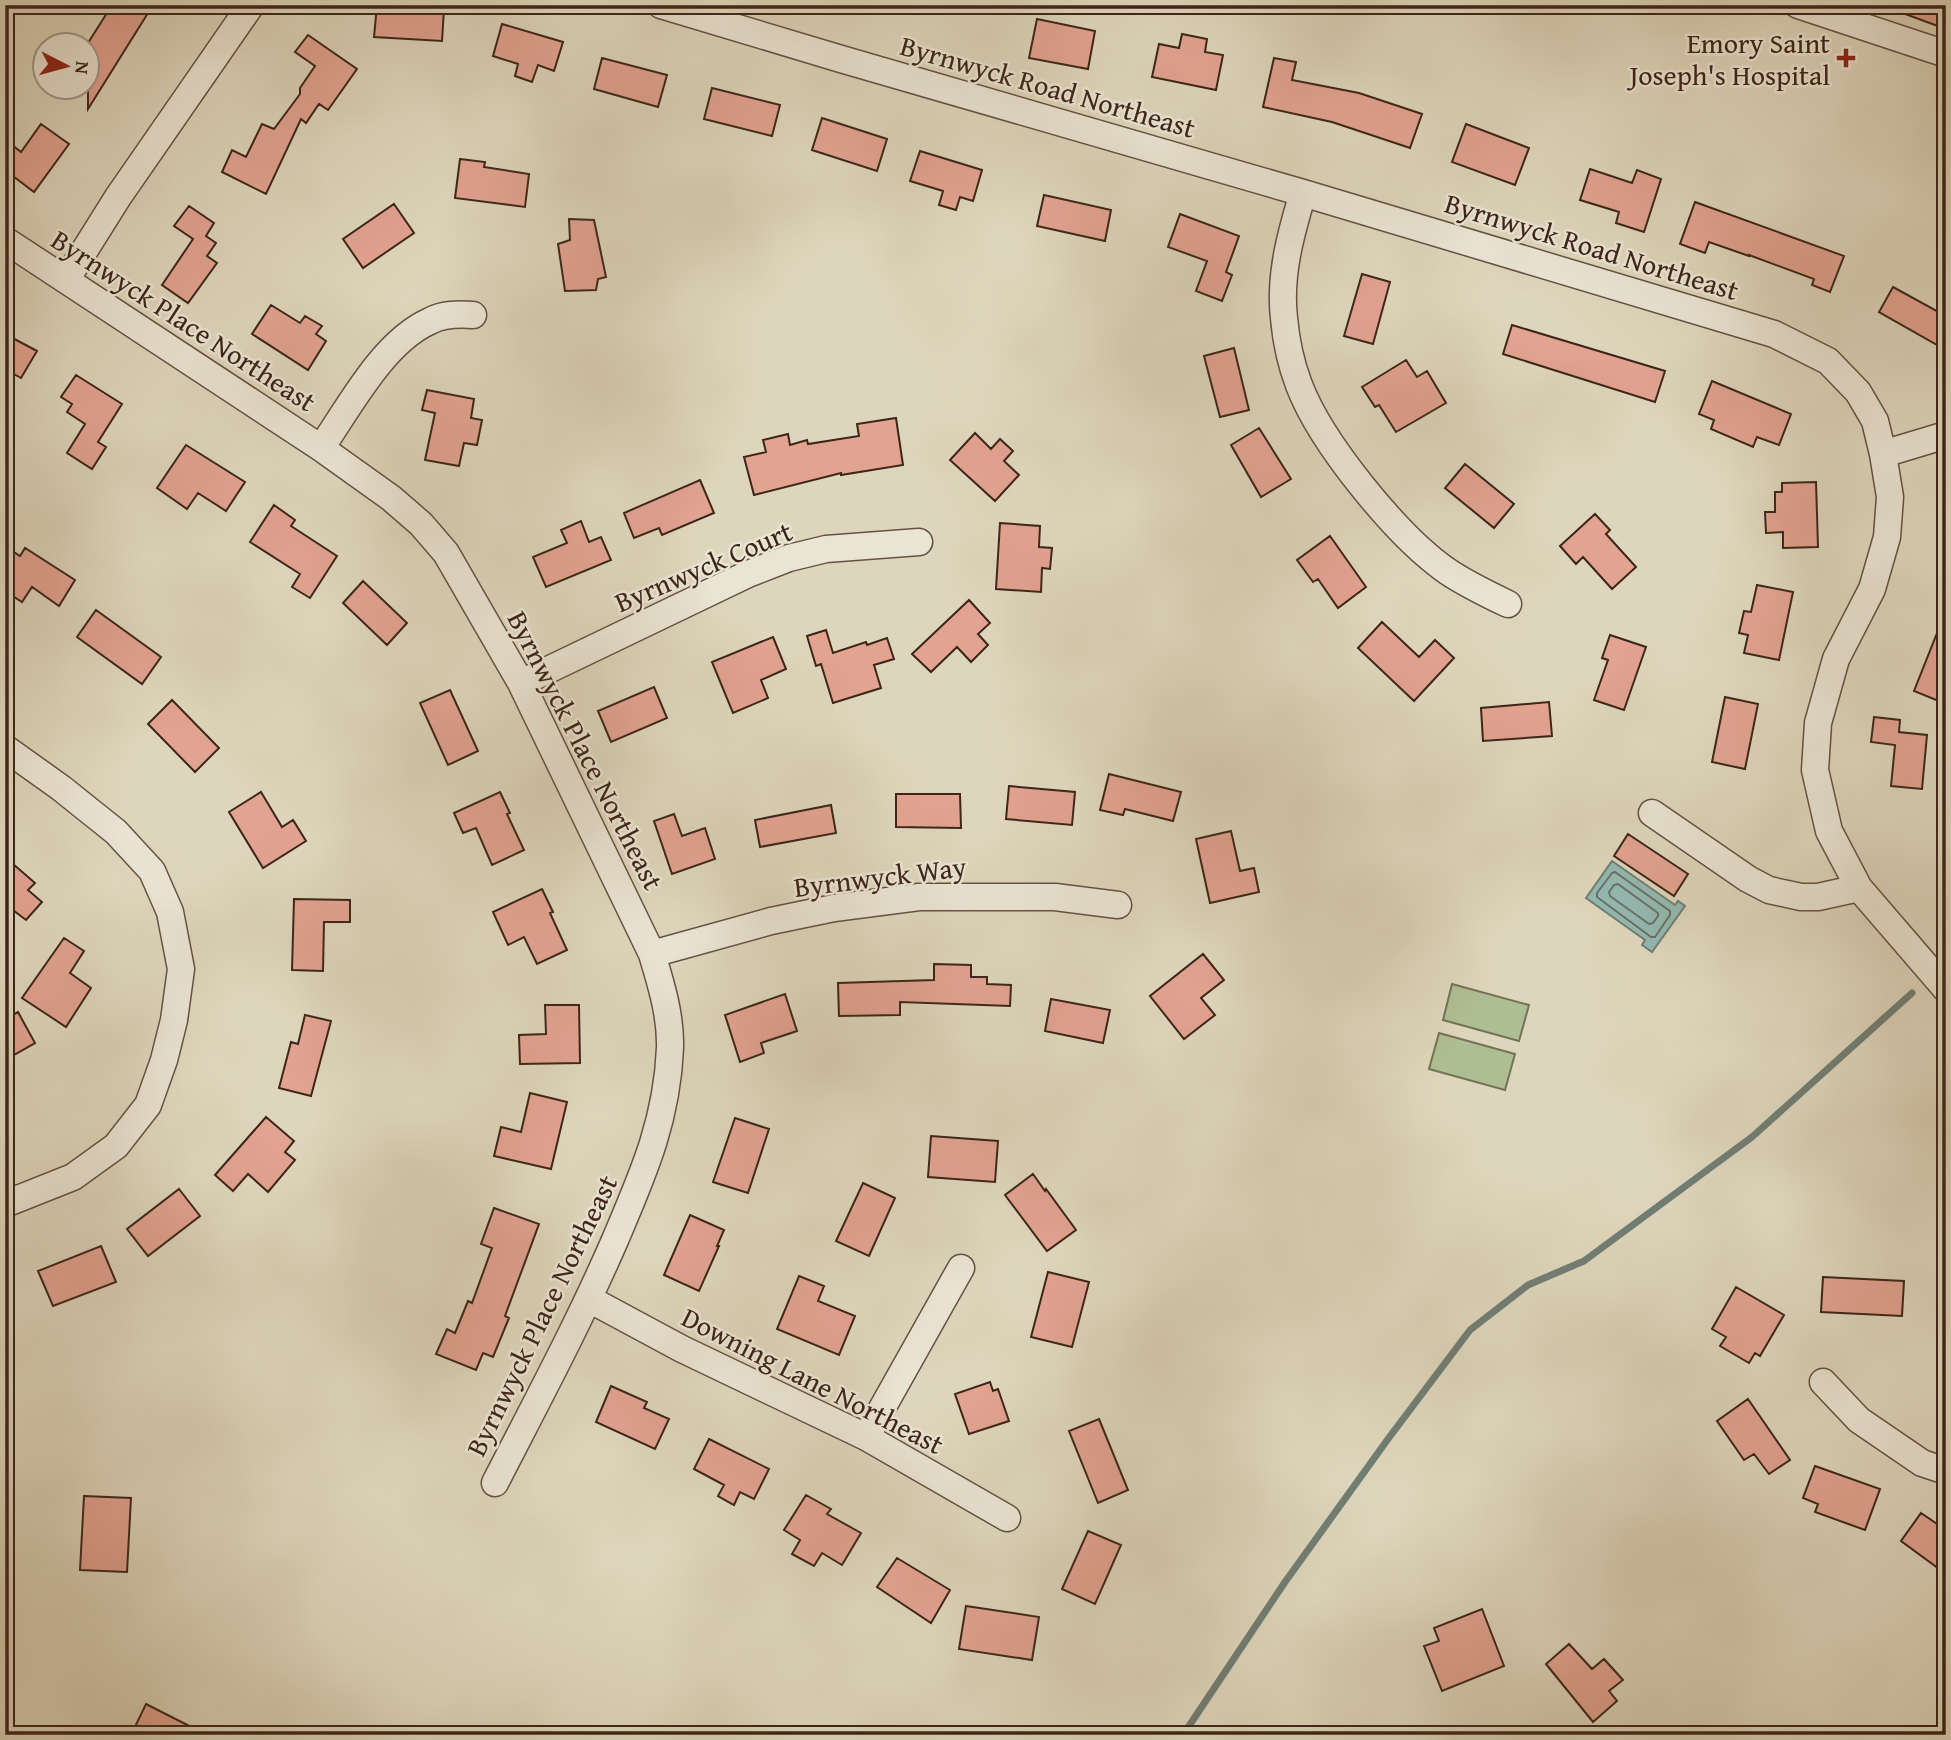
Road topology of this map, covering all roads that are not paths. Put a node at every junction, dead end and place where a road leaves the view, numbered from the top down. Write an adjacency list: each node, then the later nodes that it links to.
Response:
1 (251, 5): 7 (street)
2 (661, 5): 5 (street, Byrnwyck Road Northeast)
3 (1798, 5): 4 (street)
4 (1946, 54)
5 (1303, 193): 11 (street, Byrnwyck Road Northeast); 13 (street)
6 (5, 240): 7 (street, Byrnwyck Place Northeast)
7 (66, 280): 10 (street, Byrnwyck Place Northeast)
8 (473, 314): 10 (street)
9 (1946, 435): 11 (street)
10 (321, 448): 14 (street, Byrnwyck Place Northeast)
11 (1884, 454): 17 (street, Byrnwyck Road Northeast)
12 (919, 542): 14 (street, Byrnwyck Court)
13 (1508, 604)
14 (521, 683): 19 (street, Byrnwyck Place Northeast)
15 (5, 748): 21 (street)
16 (1652, 813): 17 (street)
17 (1859, 888): 20 (street, Byrnwyck Road Northeast)
18 (1118, 905): 19 (street, Byrnwyck Way)
19 (652, 954): 23 (street, Byrnwyck Place Northeast)
20 (1946, 989)
21 (5, 1203)
22 (961, 1268): 25 (street)
23 (589, 1299): 25 (street, Downing Lane Northeast); 27 (street, Byrnwyck Place Northeast)
24 (1823, 1382): 26 (street)
25 (866, 1437): 28 (street, Downing Lane Northeast)
26 (1946, 1471)
27 (495, 1483)
28 (1007, 1518)

